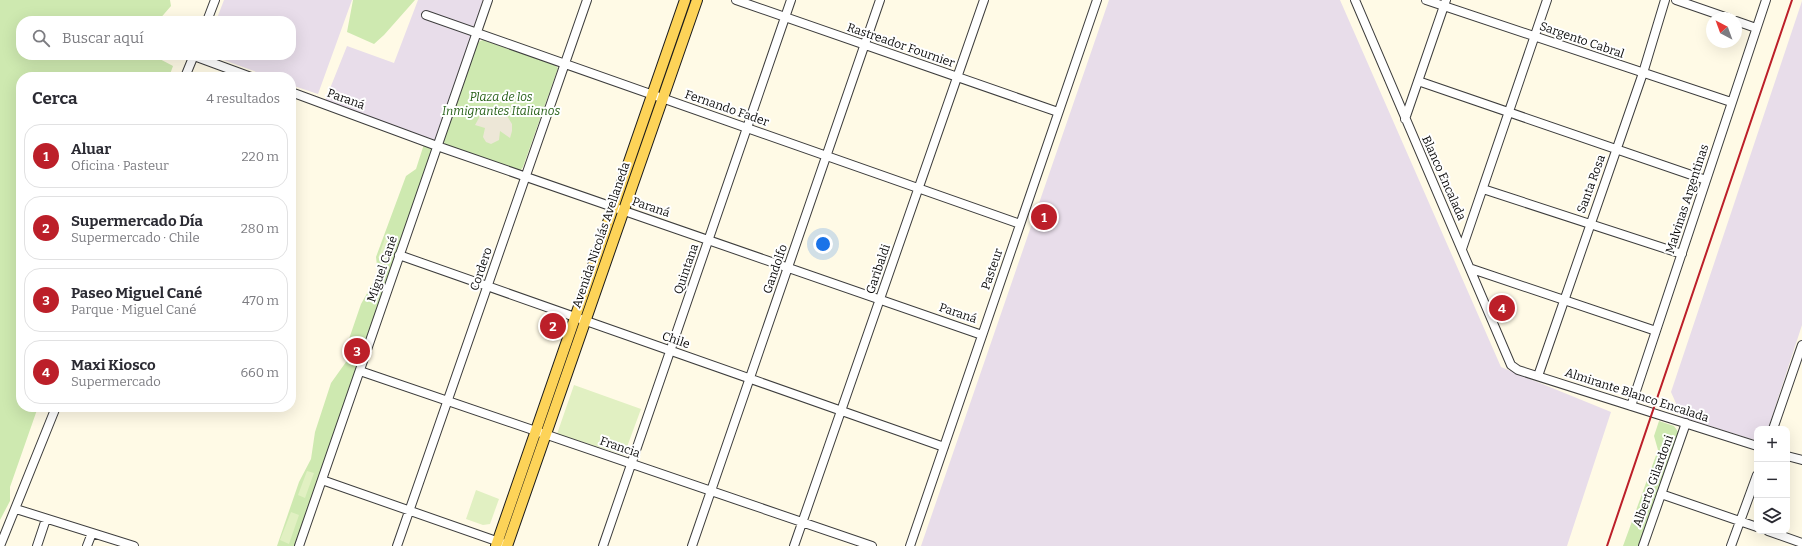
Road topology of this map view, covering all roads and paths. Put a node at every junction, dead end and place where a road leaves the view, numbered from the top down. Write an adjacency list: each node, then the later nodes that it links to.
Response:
1 (215, 0): 20 (street)
2 (488, 0): 24 (street, Miguel Cané)
3 (587, 0): 29 (street, Cordero)
4 (685, 0): 36 (main road, Avenida Nicolás Avellaneda)
5 (697, 0): 37 (main road, Avenida Nicolás Avellaneda)
6 (736, 0): 21 (street, Rastreador Fournier)
7 (791, 0): 21 (street, Quintana)
8 (880, 0): 26 (street, Gandolfo)
9 (984, 0): 33 (street, Garibaldi)
10 (1096, 0): 39 (street, Pasteur)
11 (1355, 0): 41 (street, Blanco Encalada)
12 (1426, 0): 17 (street, Sargento Cabral)
13 (1547, 0): 25 (street)
14 (1664, 0): 32 (street, Santa Rosa)
15 (1676, 0): 18 (street)
16 (1766, 0): 23 (street, Malvinas Argentinas)
17 (1445, 3): 25 (street, Sargento Cabral); 34 (street)
18 (1711, 12)
19 (426, 15): 24 (street, Fernando Fader)
20 (209, 16)
21 (785, 17): 26 (street, Rastreador Fournier); 42 (street, Quintana)
22 (1742, 23): 23 (street)
23 (1756, 28): 38 (street, Malvinas Argentinas)
24 (477, 33): 29 (street, Fernando Fader); 43 (street, Miguel Cané)
25 (1534, 36): 32 (street, Sargento Cabral); 40 (street)
26 (865, 45): 33 (street, Rastreador Fournier); 45 (street, Gandolfo)
27 (192, 60): 30 (street)
28 (207, 60): 31 (street)
29 (564, 64): 36 (street, Fernando Fader); 46 (street, Cordero)
30 (188, 72)
31 (238, 72)
32 (1643, 73): 38 (street, Sargento Cabral); 44 (street, Santa Rosa)
33 (957, 77): 39 (street, Rastreador Fournier); 48 (street, Garibaldi)
34 (1418, 81): 40 (street); 41 (street)
35 (296, 94): 43 (street, Paraná)
36 (652, 95): 37 (street, Fernando Fader); 50 (main road, Avenida Nicolás Avellaneda)
37 (663, 98): 42 (street, Fernando Fader); 50 (main road, Avenida Nicolás Avellaneda)
38 (1731, 102): 47 (street, Malvinas Argentinas)
39 (1058, 112): 51 (street, Pasteur)
40 (1509, 113): 44 (street); 49 (street)
41 (1405, 119): 54 (street, Blanco Encalada)
42 (747, 128): 45 (street, Fernando Fader); 53 (street, Quintana)
43 (437, 146): 46 (street, Paraná); 56 (street, Miguel Cané)
44 (1617, 148): 47 (street); 52 (street, Santa Rosa)
45 (826, 156): 48 (street, Fernando Fader); 57 (street, Gandolfo)
46 (525, 176): 50 (street, Paraná); 59 (street, Cordero)
47 (1706, 180): 55 (street, Malvinas Argentinas)
48 (919, 188): 51 (street, Fernando Fader); 60 (street, Garibaldi)
49 (1483, 189): 52 (street); 54 (street)
50 (619, 209): 53 (street, Paraná); 62 (main road, Avenida Nicolás Avellaneda)
51 (1020, 224): 64 (street, Pasteur)
52 (1589, 224): 55 (street); 61 (street, Santa Rosa)
53 (709, 240): 57 (street, Paraná); 66 (street, Quintana)
54 (1462, 249): 58 (street, Blanco Encalada)
55 (1682, 254): 63 (street, Malvinas Argentinas)
56 (399, 255): 59 (street, Chile); 68 (street, Miguel Cané)
57 (788, 267): 60 (street, Paraná); 70 (street, Gandolfo)
58 (1472, 269): 61 (street); 67 (street, Blanco Encalada)
59 (487, 286): 62 (street, Chile); 71 (street, Cordero)
60 (880, 299): 64 (street, Paraná); 73 (street, Garibaldi)
61 (1563, 300): 63 (street); 69 (street, Santa Rosa)
62 (580, 319): 66 (street, Chile); 77 (main road, Avenida Nicolás Avellaneda)
63 (1656, 331): 72 (street, Malvinas Argentinas)
64 (982, 335): 79 (street, Pasteur)
65 (1802, 345): 76 (street)
66 (671, 351): 70 (street, Chile); 82 (street, Quintana)
67 (1511, 366): 69 (street, Almirante Blanco Encalada)
68 (360, 371): 71 (street, Francia); 83 (street, Miguel Cané)
69 (1538, 376): 72 (street, Almirante Blanco Encalada)
70 (749, 378): 73 (street, Chile); 85 (street, Gandolfo)
71 (447, 401): 77 (street, Francia); 88 (street, Cordero)
72 (1631, 406): 75 (street, Almirante Blanco Encalada)
73 (841, 411): 79 (street, Chile); 91 (street, Garibaldi)
74 (54, 412): 87 (street)
75 (1686, 424): 78 (street, Almirante Blanco Encalada); 86 (street, Alberto Gilardoni)
76 (1774, 426)
77 (541, 433): 82 (street, Francia); 96 (main road, Avenida Nicolás Avellaneda)
78 (1754, 445)
79 (944, 447): 107 (street, Pasteur)
80 (1790, 457): 81 (street)
81 (1802, 460)
82 (632, 464): 85 (street, Francia); 103 (street, Quintana)
83 (322, 480): 88 (street); 101 (street, Miguel Cané)
84 (1754, 483): 90 (street)
85 (712, 491): 91 (street, Francia); 104 (street, Gandolfo)
86 (1661, 494): 90 (street); 108 (street, Alberto Gilardoni)
87 (16, 509): 89 (street); 97 (street)
88 (409, 510): 96 (street); 102 (street, Cordero)
89 (46, 519): 93 (street); 98 (street)
90 (1740, 521): 92 (street); 109 (street)
91 (803, 522): 105 (street, Garibaldi); 106 (street, Francia)
92 (1754, 526)
93 (92, 533): 99 (street); 100 (street)
94 (1776, 534): 95 (street)
95 (1802, 543)
96 (504, 545)
97 (0, 546)
98 (36, 546)
99 (88, 546)
100 (134, 546)
101 (299, 546)
102 (397, 546)
103 (603, 546)
104 (692, 546)
105 (794, 546)
106 (872, 546)
107 (910, 546)
108 (1643, 546)
109 (1731, 546)

